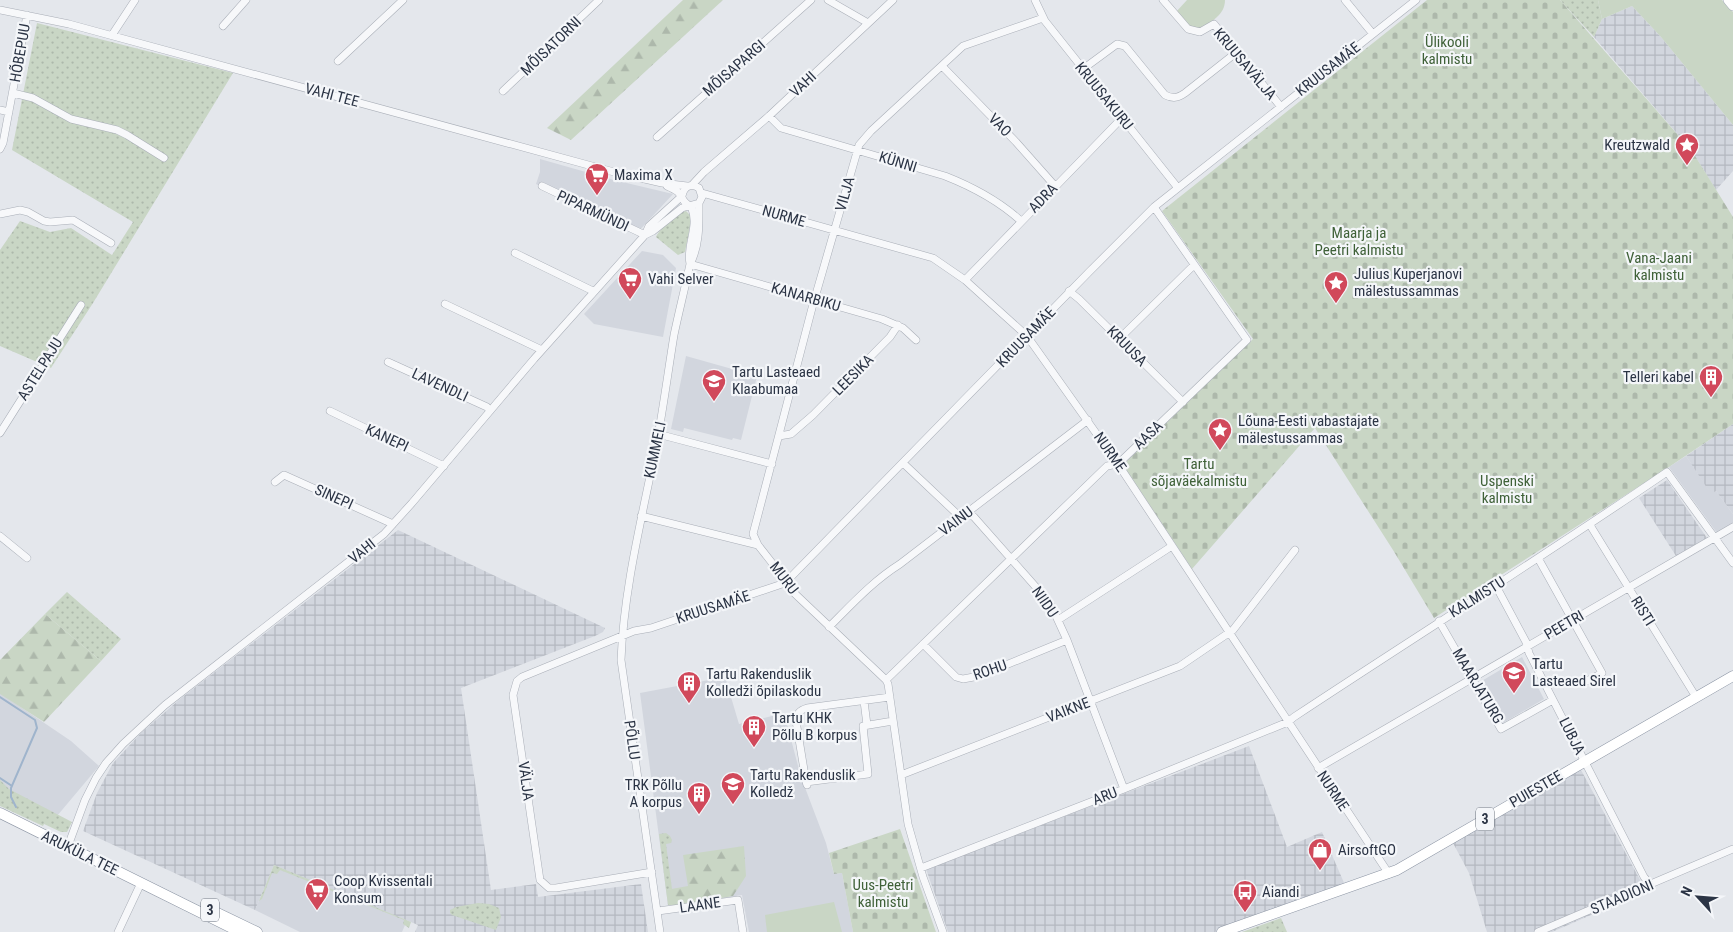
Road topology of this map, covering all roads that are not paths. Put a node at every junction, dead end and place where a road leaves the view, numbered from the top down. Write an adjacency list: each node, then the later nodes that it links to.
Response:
1 (135, 0): 20 (street)
2 (246, 0): 18 (street)
3 (402, 0): 22 (street)
4 (599, 0): 25 (street, MÕISATORNI)
5 (811, 0): 32 (street, MÕISAPARGI)
6 (828, 0): 17 (street)
7 (893, 0): 17 (street, VAHI)
8 (1036, 0): 16 (street, KRUUSAKURU)
9 (1164, 0): 21 (street, KRUUSAVÄLJA)
10 (1345, 0): 19 (street)
11 (1416, 0): 19 (street, KRUUSAMÄE)
12 (1728, 0): 13 (main road)
13 (1733, 6)
14 (0, 10): 15 (street, VAHI TEE)
15 (27, 15): 20 (street, VAHI TEE); 26 (street, HÕBEPUU)
16 (1043, 18): 23 (street, VILJA); 24 (street, KRUUSAKURU)
17 (868, 23): 30 (street, VAHI)
18 (223, 26)
19 (1372, 34): 27 (street, KRUUSAMÄE)
20 (112, 36): 37 (street, VAHI TEE)
21 (1237, 52): 24 (street); 27 (street, KRUUSAVÄLJA)
22 (338, 61)
23 (942, 66): 34 (street, VILJA); 40 (street, VAO)
24 (1083, 69): 31 (street, KRUUSAKURU)
25 (503, 91)
26 (13, 93): 29 (street, HÕBEPUU); 35 (street)
27 (1280, 106): 41 (street, KRUUSAMÄE)
28 (0, 110): 29 (street)
29 (9, 112): 33 (street, HÕBEPUU)
30 (769, 116): 34 (street, KÜNNI); 36 (street, VAHI)
31 (1122, 118): 40 (street, ADRA); 41 (street, KRUUSAKURU)
32 (657, 137)
33 (0, 149)
34 (857, 150): 48 (street, KÜNNI); 49 (street, VILJA)
35 (164, 158)
36 (711, 168): 39 (street, VAHI); 42 (street, VAHI)
37 (662, 183): 39 (street, VAHI TEE); 43 (street, VAHI TEE)
38 (542, 186): 50 (street, PIPARMÜNDI)
39 (690, 186): 42 (street); 43 (street)
40 (1054, 186): 48 (street, ADRA)
41 (1178, 188): 46 (street, KRUUSAMÄE)
42 (702, 191): 44 (street); 49 (street, NURME)
43 (682, 196): 45 (street); 50 (street, VAHI)
44 (699, 203): 45 (street); 53 (street, KUMMELI)
45 (689, 205): 50 (street, VAHI); 53 (street, KUMMELI)
46 (1154, 207): 54 (street, AASA); 57 (street, KRUUSAMÄE)
47 (0, 214): 51 (street)
48 (1021, 221): 55 (street, ADRA)
49 (834, 230): 55 (street, NURME); 58 (street, VILJA)
50 (645, 235): 56 (street, VAHI)
51 (110, 243)
52 (515, 253): 56 (street)
53 (690, 264): 58 (street, KANARBIKU); 72 (street, KUMMELI)
54 (1194, 265): 63 (street); 67 (street, AASA)
55 (965, 280): 62 (street, NURME)
56 (594, 291): 65 (street, VAHI)
57 (1070, 292): 62 (street, KRUUSAMÄE); 63 (street, KRUUSA)
58 (814, 299): 61 (street, KANARBIKU); 73 (street, VILJA)
59 (445, 304): 65 (street)
60 (80, 305): 71 (street, ASTELPAJU)
61 (898, 326): 64 (street, KANARBIKU); 73 (street, LEESIKA)
62 (1027, 336): 70 (street, NURME); 74 (street, KRUUSAMÄE)
63 (1120, 338): 67 (street, KRUUSA)
64 (916, 340)
65 (542, 350): 68 (street, VAHI)
66 (388, 362): 68 (street, LAVENDLI)
67 (1183, 402): 76 (street, AASA)
68 (490, 411): 77 (street, VAHI)
69 (330, 412): 77 (street, KANEPI)
70 (1088, 420): 76 (street, NURME); 80 (street, VAINU)
71 (0, 433)
72 (658, 434): 75 (street); 79 (street, KUMMELI)
73 (779, 436): 75 (street, VILJA)
74 (903, 463): 80 (street, NIIDU); 93 (street, KRUUSAMÄE)
75 (772, 464): 86 (street, VILJA)
76 (1118, 464): 87 (street, NURME); 90 (street, AASA)
77 (444, 466): 81 (street, VAHI)
78 (275, 482): 81 (street, SINEPI)
79 (641, 516): 86 (street); 101 (street, KUMMELI)
80 (964, 516): 90 (street, NIIDU); 99 (street, VAINU)
81 (393, 524): 122 (street, VAHI)
82 (1590, 525): 85 (street, KALMISTU); 91 (street, KALMISTU); 95 (street, RISTI)
83 (1733, 527): 85 (street, PEETRI)
84 (0, 536): 89 (street)
85 (1715, 538): 92 (street); 95 (street, PEETRI)
86 (758, 546): 93 (street, MURU)
87 (1172, 546): 96 (street); 100 (street, NURME)
88 (1295, 550): 100 (street, VAIKNE)
89 (27, 558)
90 (1011, 558): 96 (street, NIIDU); 103 (street, AASA)
91 (1538, 558): 94 (street, KALMISTU); 97 (street)
92 (1733, 563)
93 (786, 582): 99 (street, MURU); 101 (street, KRUUSAMÄE)
94 (1496, 586): 98 (street, KALMISTU); 104 (street, LUBJA)
95 (1629, 588): 97 (street, PEETRI); 110 (street, RISTI)
96 (1058, 620): 102 (street, NIIDU)
97 (1574, 620): 104 (street, PEETRI); 108 (street)
98 (1439, 621): 106 (street, MAARJATURG); 115 (street, KALMISTU)
99 (829, 627): 107 (street, MURU)
100 (1229, 633): 113 (street, VAIKNE); 115 (street, NURME)
101 (622, 636): 125 (street, PÕLLU); 125 (street, VÄLJA)
102 (1067, 640): 103 (street, ROHU); 113 (street, NIIDU)
103 (923, 644): 107 (street, AASA)
104 (1527, 646): 106 (street, PEETRI); 111 (street, LUBJA)
105 (1733, 676): 110 (highway, PUIESTEE / 3)
106 (1472, 678): 111 (street, MAARJATURG); 118 (street, PEETRI)
107 (886, 680): 109 (street)
108 (1587, 680)
109 (890, 697): 112 (street); 114 (street)
110 (1696, 697): 117 (highway, PUIESTEE / 3)
111 (1553, 700): 117 (street, LUBJA)
112 (864, 701): 116 (street); 116 (street)
113 (1090, 701): 119 (street, VAIKNE); 120 (street, NIIDU)
114 (893, 722): 116 (street); 119 (street)
115 (1288, 722): 118 (street, NURME); 120 (street, ARU)
116 (867, 725)
117 (1585, 761): 126 (highway, PUIESTEE / 3); 128 (street, LUBJA)
118 (1318, 768): 126 (street, NURME)
119 (901, 775): 124 (street)
120 (1124, 789): 124 (street, ARU)
121 (0, 813): 122 (highway, ARUKÜLA TEE / 3)
122 (68, 846): 127 (highway, ARUKÜLA TEE / 3)
123 (1733, 849): 128 (street, STAADIONI)
124 (921, 868): 136 (street)
125 (652, 872): 130 (street, PÕLLU)
126 (1389, 874): 137 (highway, PUIESTEE / 3)
127 (141, 883): 129 (highway, ARUKÜLA TEE / 3); 131 (street)
128 (1651, 885): 138 (street, STAADIONI)
129 (161, 892): 132 (highway, ARUKÜLA TEE / 3); 133 (highway, ARUKÜLA TEE / 3)
130 (658, 911): 134 (street, PÕLLU); 135 (street, LAANE)
131 (118, 932)
132 (240, 932)
133 (257, 932)
134 (660, 932)
135 (744, 932)
136 (943, 932)
137 (1222, 932)
138 (1538, 932)

